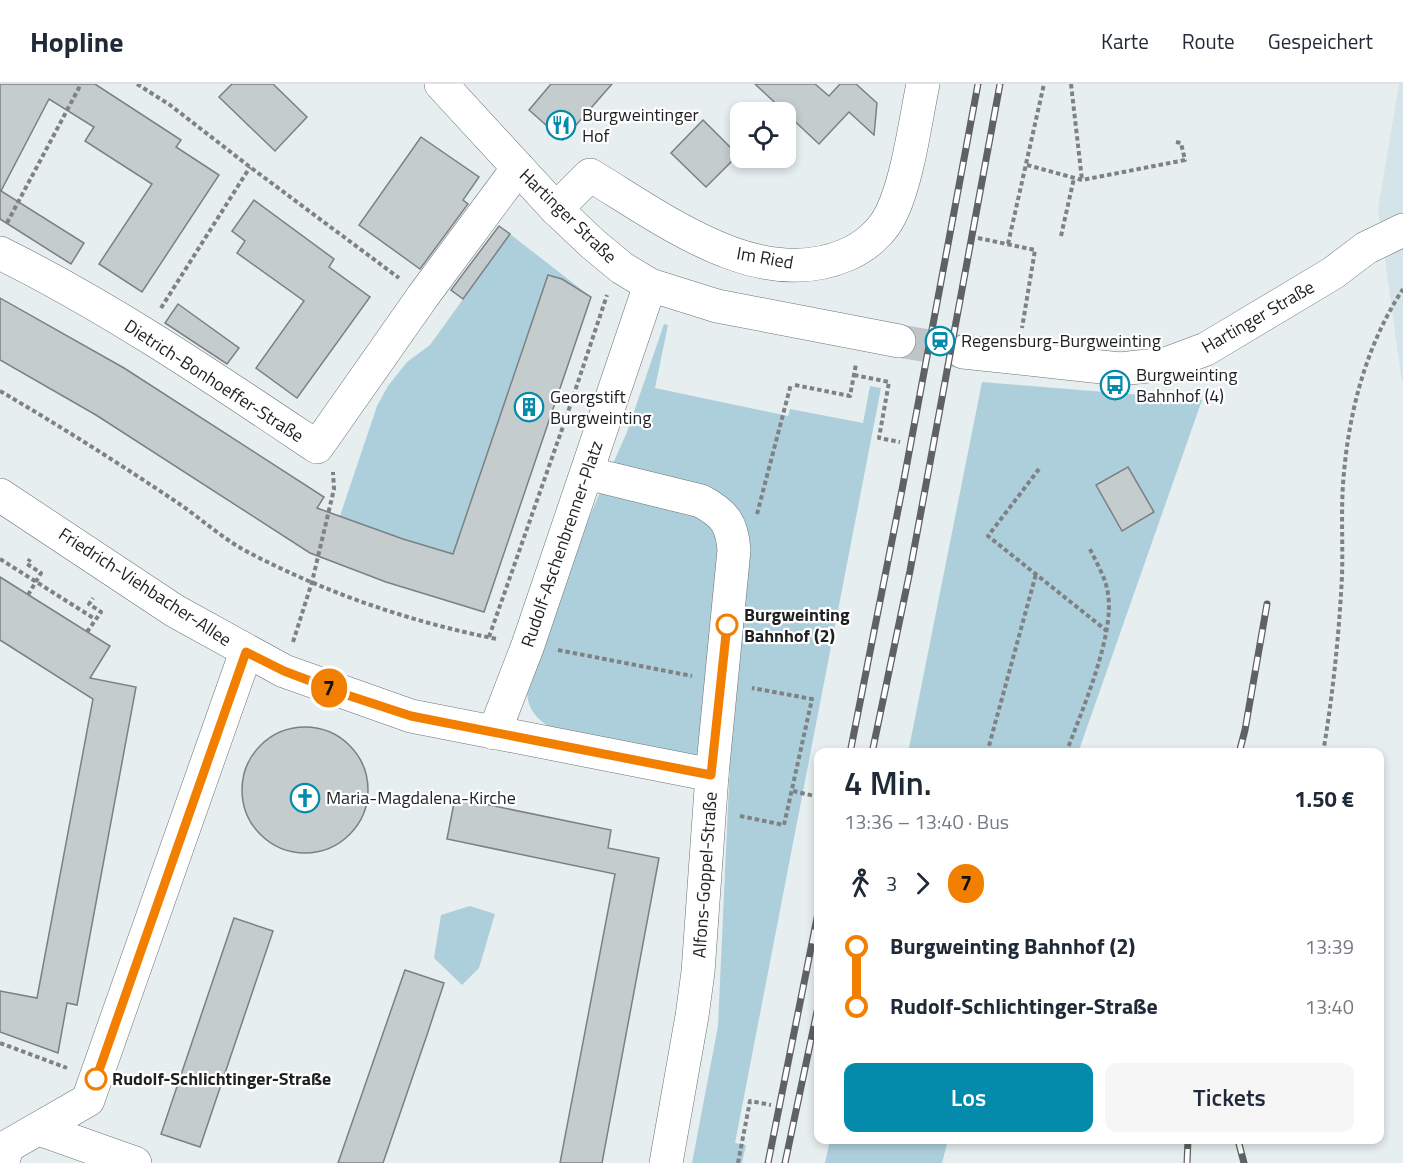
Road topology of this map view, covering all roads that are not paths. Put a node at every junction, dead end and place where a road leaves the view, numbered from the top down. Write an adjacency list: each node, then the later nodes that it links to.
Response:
1 (441, 84): 3 (street, Hartinger Straße)
2 (923, 84): 4 (street, Im Ried)
3 (518, 168): 4 (street, Hartinger Straße); 6 (street, Dietrich-Bonhoeffer-Straße)
4 (556, 209): 7 (street, Hartinger Straße)
5 (1403, 230): 9 (street, Hartinger Straße)
6 (3, 240)
7 (650, 285): 8 (street, Hartinger Straße); 10 (street, Rudolf-Aschenbrenner-Platz)
8 (899, 341)
9 (963, 352)
10 (587, 473): 13 (street, Rudolf-Aschenbrenner-Platz); 14 (street, Alfons-Goppel-Straße)
11 (0, 495): 12 (street, Friedrich-Viehbacher-Allee)
12 (246, 652): 13 (street, Friedrich-Viehbacher-Allee); 15 (street)
13 (494, 733): 14 (street, Friedrich-Viehbacher-Allee)
14 (711, 775): 18 (street, Alfons-Goppel-Straße)
15 (39, 1129): 16 (street); 17 (street)
16 (2, 1163)
17 (135, 1163)
18 (666, 1163)

